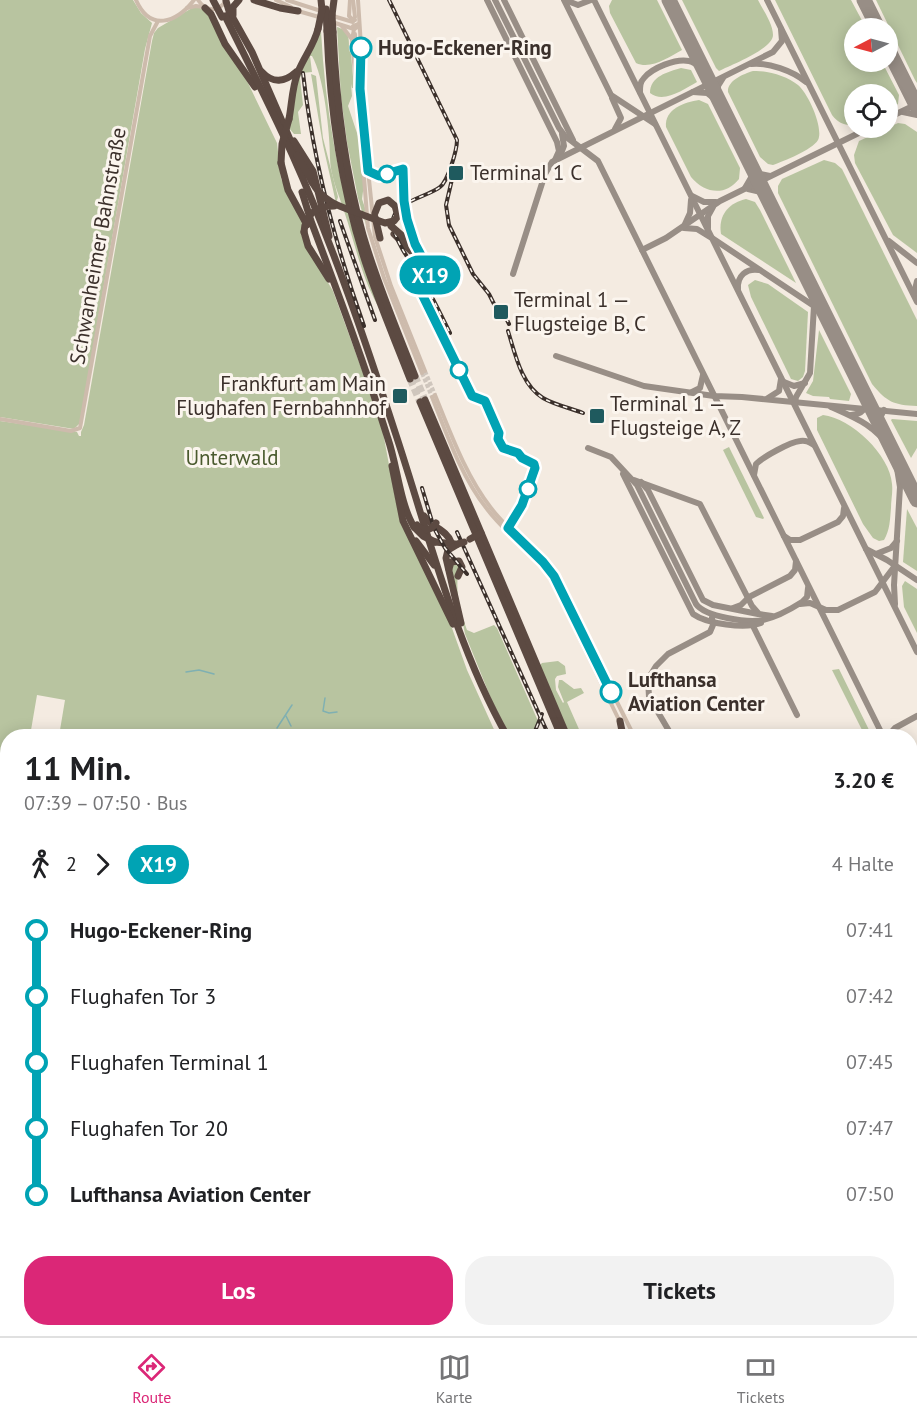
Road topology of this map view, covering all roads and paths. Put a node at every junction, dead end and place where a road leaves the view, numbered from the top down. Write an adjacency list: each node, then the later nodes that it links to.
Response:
1 (136, 0): 20 (street)
2 (194, 0): 14 (street)
3 (198, 0): 15 (street)
4 (215, 0): 19 (highway, bridge)
5 (226, 0): 15 (street); 23 (highway)
6 (239, 0): 23 (highway)
7 (254, 0): 17 (highway)
8 (264, 0): 17 (highway)
9 (276, 0): 17 (street)
10 (287, 0): 16 (street)
11 (326, 0): 16 (highway)
12 (333, 0): 16 (highway)
13 (354, 0): 18 (street); 22 (street)
14 (186, 8): 15 (street); 20 (street)
15 (205, 8): 28 (highway)
16 (328, 10): 18 (street); 22 (street); 24 (highway, bridge); 24 (highway, bridge)
17 (298, 11): 21 (street)
18 (349, 11): 22 (street)
19 (223, 16): 28 (highway); 30 (highway)
20 (158, 21): 48 (street, Schwanheimer Bahnstraße)
21 (341, 24): 22 (street); 25 (street)
22 (356, 25): 25 (street); 29 (street); 29 (street)
23 (238, 26): 26 (highway)
24 (325, 30): 27 (highway); 46 (highway); 46 (highway)
25 (352, 40): 29 (street)
26 (258, 66): 27 (highway); 31 (highway)
27 (298, 71): 31 (highway)
28 (255, 87): 33 (highway)
29 (359, 89): 38 (street); 46 (street)
30 (276, 121): 32 (highway); 42 (highway)
31 (287, 122): 32 (highway); 35 (highway); 43 (highway, bridge)
32 (298, 158): 34 (highway, bridge)
33 (302, 192): 43 (highway); 56 (highway)
34 (342, 208): 36 (highway, bridge); 45 (highway, bridge)
35 (324, 212): 39 (highway); 42 (highway)
36 (363, 215): 37 (highway, bridge); 41 (highway, bridge)
37 (385, 223): 40 (highway, bridge); 44 (highway, bridge)
38 (373, 229): 40 (street); 46 (street)
39 (333, 238)
40 (380, 238)
41 (414, 254)
42 (333, 256): 51 (highway)
43 (325, 259): 45 (highway)
44 (429, 268)
45 (337, 293): 49 (highway)
46 (418, 375)
47 (428, 399): 54 (street); 66 (highway); 67 (highway)
48 (0, 419)
49 (383, 422): 50 (highway); 61 (highway)
50 (400, 485): 53 (highway); 58 (highway)
51 (420, 509): 56 (highway); 57 (highway)
52 (436, 523): 53 (highway, bridge)
53 (416, 526): 56 (highway, bridge)
54 (507, 529): 63 (street); 69 (street)
55 (481, 533): 57 (highway, bridge)
56 (428, 537): 57 (highway); 58 (highway); 62 (highway)
57 (457, 543): 59 (highway)
58 (434, 565): 61 (highway)
59 (449, 571): 60 (highway); 62 (highway)
60 (458, 576)
61 (453, 624): 64 (highway)
62 (465, 644): 65 (highway)
63 (620, 721): 68 (highway)
64 (500, 729)
65 (500, 729)
66 (558, 729)
67 (564, 729)
68 (622, 729)
69 (630, 729)

